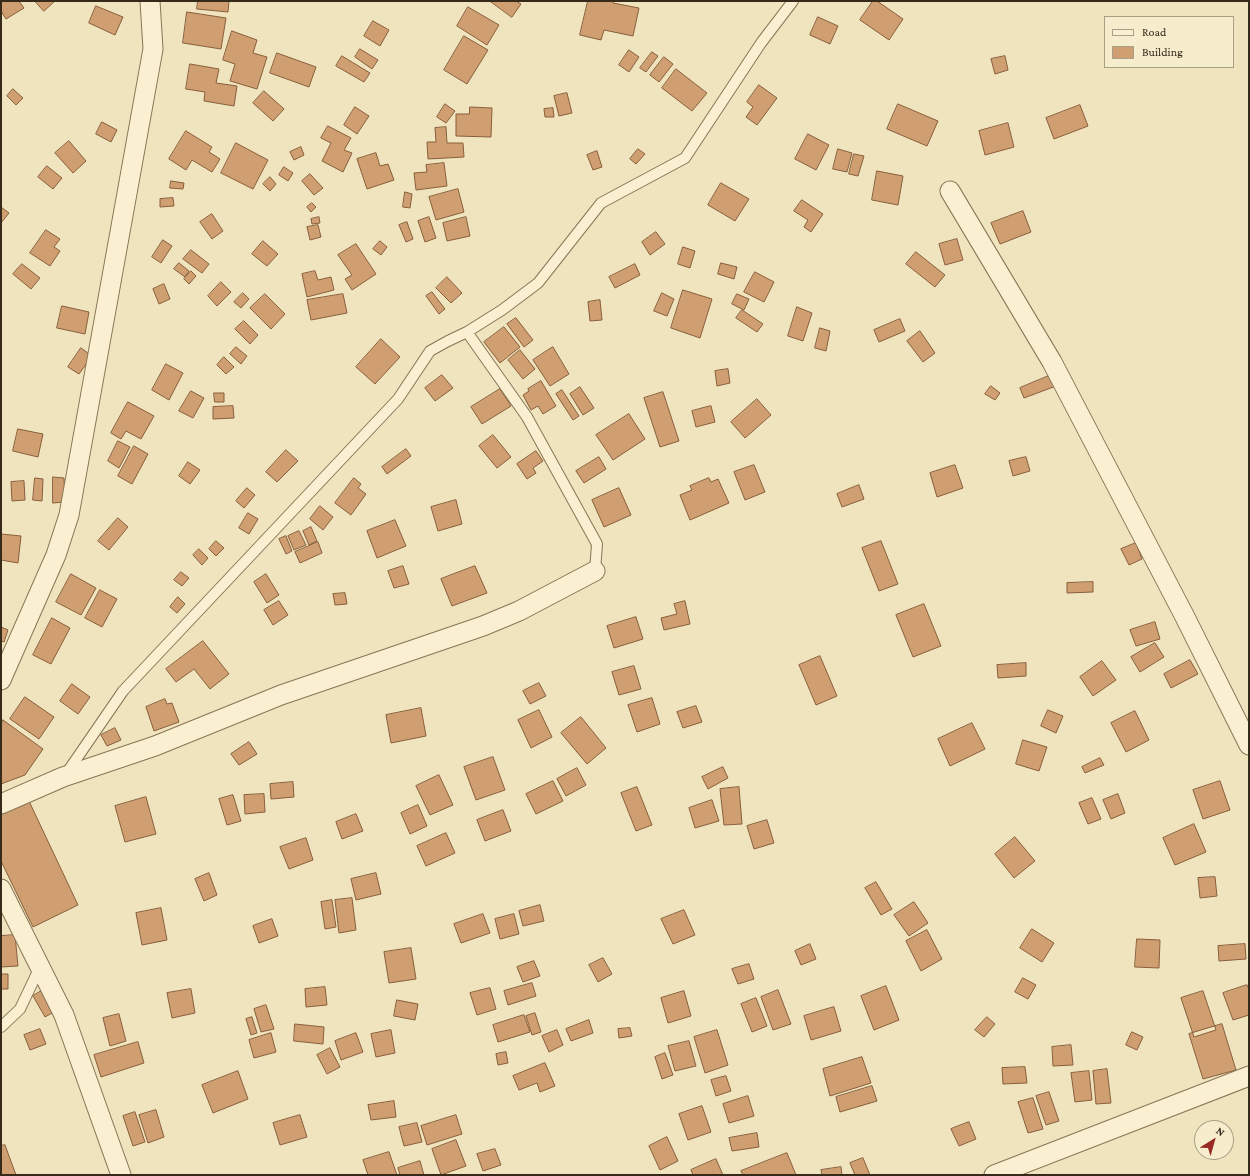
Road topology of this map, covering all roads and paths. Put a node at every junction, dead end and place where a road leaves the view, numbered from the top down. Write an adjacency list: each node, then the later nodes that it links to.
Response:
1 (150, 1): 6 (street)
2 (793, 1): 4 (lane)
3 (950, 191): 7 (street)
4 (467, 332): 5 (lane); 8 (lane)
5 (595, 571): 8 (street)
6 (1, 680)
7 (1249, 745)
8 (64, 777): 9 (street)
9 (1, 804)
10 (1, 889): 11 (street)
11 (40, 968): 12 (lane); 14 (street)
12 (1, 1027)
13 (1249, 1076): 15 (street)
14 (121, 1175)
15 (994, 1175)

